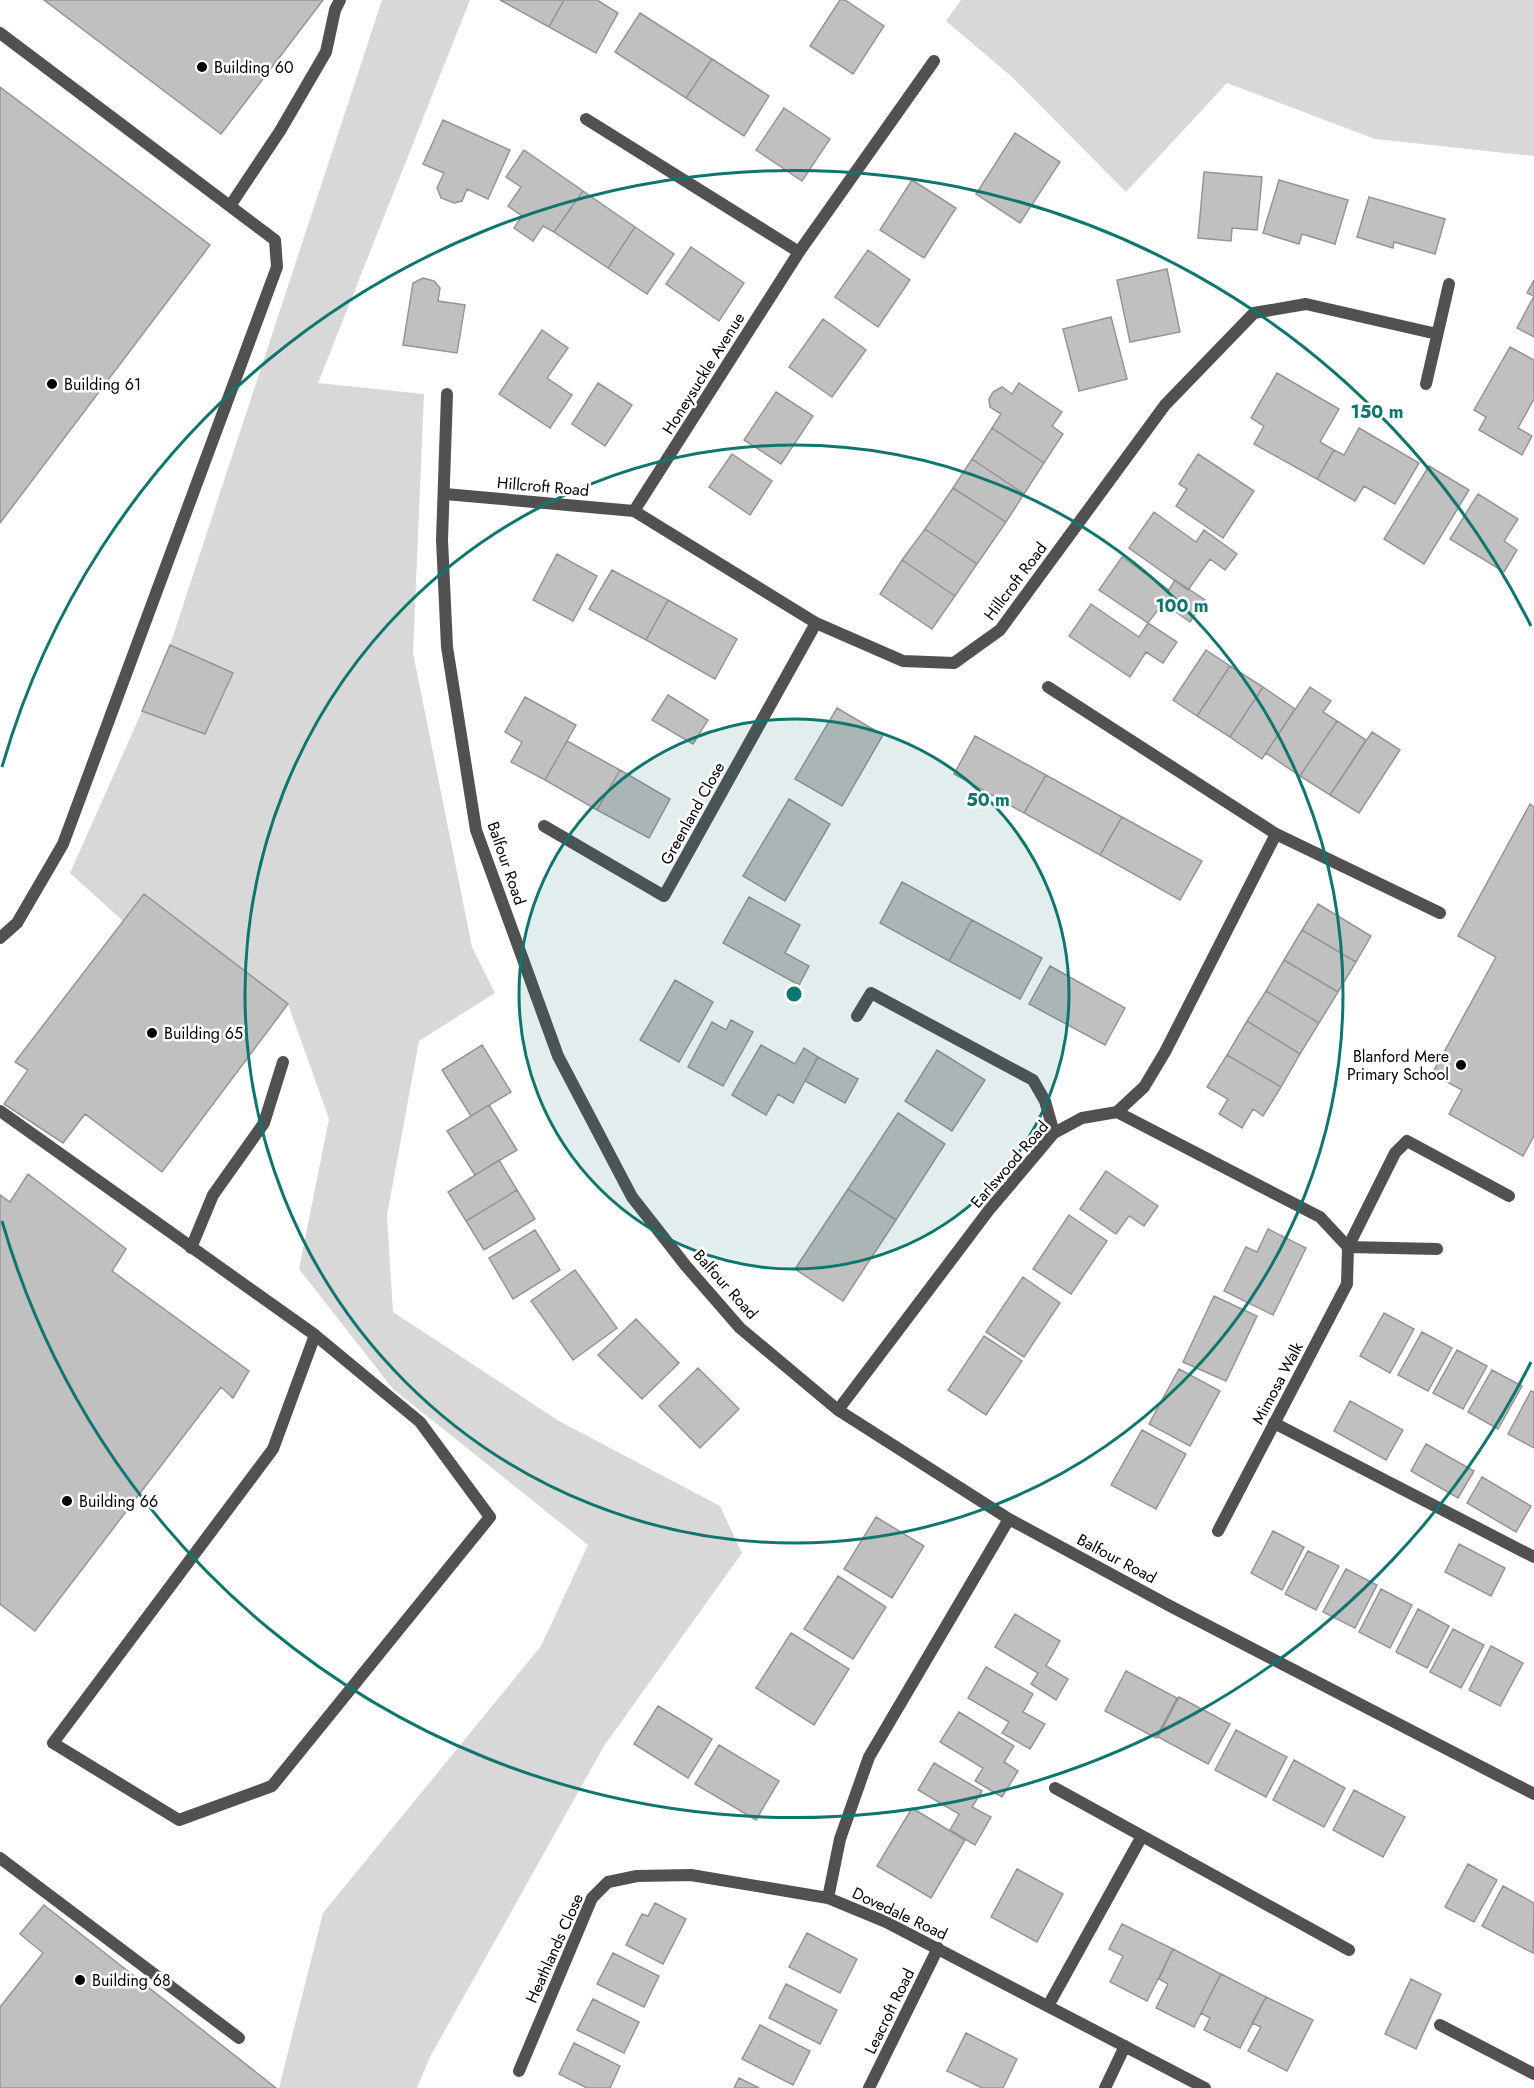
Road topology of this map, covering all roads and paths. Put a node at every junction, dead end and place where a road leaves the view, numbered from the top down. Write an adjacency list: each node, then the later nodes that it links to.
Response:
1 (340, 0): 5 (street)
2 (0, 33): 5 (street)
3 (934, 61): 6 (street, Honeysuckle Avenue)
4 (586, 119): 6 (street)
5 (230, 206): 18 (street)
6 (799, 252): 12 (street, Honeysuckle Avenue)
7 (1449, 284): 8 (street)
8 (1437, 334): 9 (street); 13 (street, Hillcroft Road)
9 (1426, 384)
10 (447, 394): 11 (street, Balfour Road)
11 (445, 494): 12 (street, Hillcroft Road); 29 (street, Balfour Road)
12 (634, 511): 13 (street, Hillcroft Road)
13 (816, 623): 15 (street, Greenland Close)
14 (1048, 687): 16 (street)
15 (544, 826)
16 (1276, 834): 17 (street); 22 (street)
17 (1440, 913)
18 (0, 938)
19 (857, 1016): 23 (street)
20 (283, 1062): 26 (street)
21 (0, 1111): 26 (street)
22 (1117, 1112): 23 (street, Earlswood Road); 25 (street)
23 (1054, 1133): 29 (street, Earlswood Road)
24 (1509, 1196): 25 (street)
25 (1348, 1247): 27 (street); 30 (street, Mimosa Walk)
26 (191, 1248): 28 (street)
27 (1437, 1249)
28 (315, 1335): 28 (street)
29 (838, 1410): 31 (street, Balfour Road)
30 (1274, 1424): 32 (street, Mimosa Walk); 33 (street)
31 (1009, 1519): 35 (street, Balfour Road); 38 (street, Dovedale Road)
32 (1218, 1531)
33 (1534, 1557)
34 (1055, 1788): 36 (street)
35 (1534, 1794)
36 (1142, 1836): 40 (street); 41 (street)
37 (0, 1858): 43 (street)
38 (828, 1898): 39 (street, Dovedale Road); 45 (street, Heathlands Close)
39 (938, 1948): 41 (street, Dovedale Road); 47 (street, Leacroft Road)
40 (1349, 1950)
41 (1048, 2006): 44 (street, Dovedale Road)
42 (1440, 2025): 46 (street)
43 (239, 2038)
44 (1125, 2046): 48 (street); 49 (street, Dovedale Road)
45 (519, 2071)
46 (1534, 2074)
47 (869, 2088)
48 (1105, 2088)
49 (1205, 2088)

